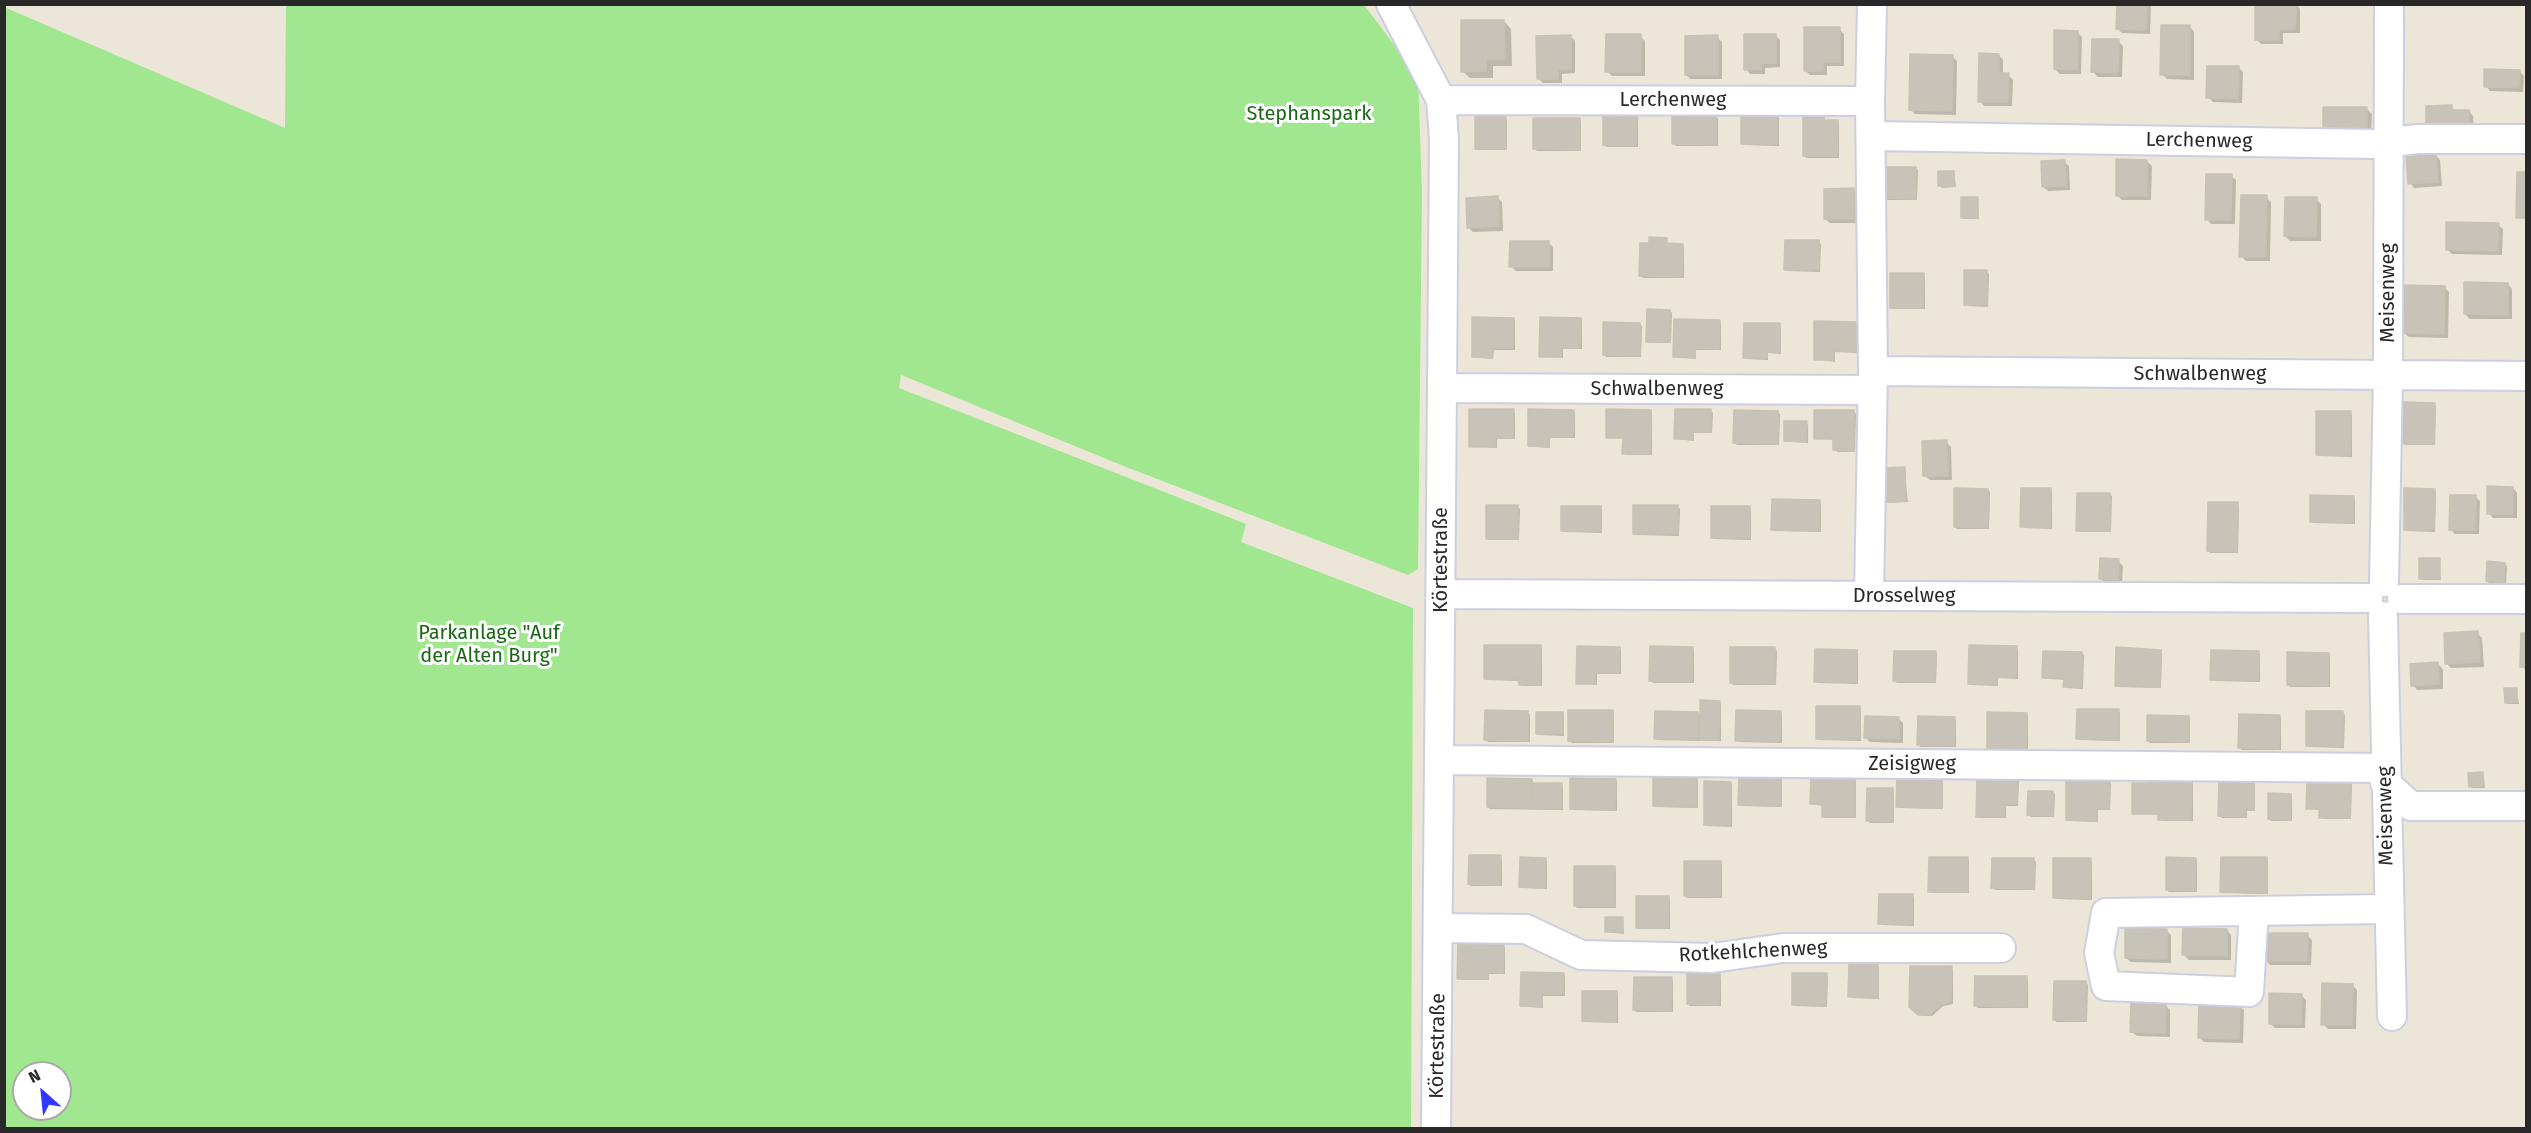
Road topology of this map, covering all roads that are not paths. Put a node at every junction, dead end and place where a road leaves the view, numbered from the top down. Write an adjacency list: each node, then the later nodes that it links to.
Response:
1 (1391, 4): 4 (street, Körtestraße)
2 (1872, 4): 5 (street)
3 (2390, 4): 8 (street, Meisenweg)
4 (1441, 100): 5 (street, Lerchenweg); 12 (street, Körtestraße)
5 (1870, 101): 6 (street)
6 (1871, 136): 8 (street, Lerchenweg); 11 (street)
7 (2526, 139): 8 (street, Lerchenweg)
8 (2389, 142): 9 (street, Meisenweg)
9 (2388, 375): 10 (street, Schwalbenweg); 11 (street, Schwalbenweg); 15 (street, Meisenweg)
10 (2526, 376)
11 (1872, 381): 12 (street, Schwalbenweg); 14 (street)
12 (1442, 388): 13 (street, Körtestraße)
13 (1441, 594): 14 (street, Drosselweg); 17 (street, Körtestraße)
14 (1869, 596): 15 (street, Drosselweg)
15 (2384, 599): 16 (street, Drosselweg); 18 (street, Meisenweg)
16 (2526, 599)
17 (1440, 760): 18 (street, Zeisigweg); 22 (street, Körtestraße)
18 (2385, 775): 19 (street); 20 (street, Meisenweg)
19 (2526, 806)
20 (2388, 909): 21 (street); 24 (street, Meisenweg)
21 (2254, 911): 21 (street)
22 (1440, 928): 23 (street, Rotkehlchenweg); 25 (street, Körtestraße)
23 (2001, 948)
24 (2391, 1016)
25 (1436, 1128)

